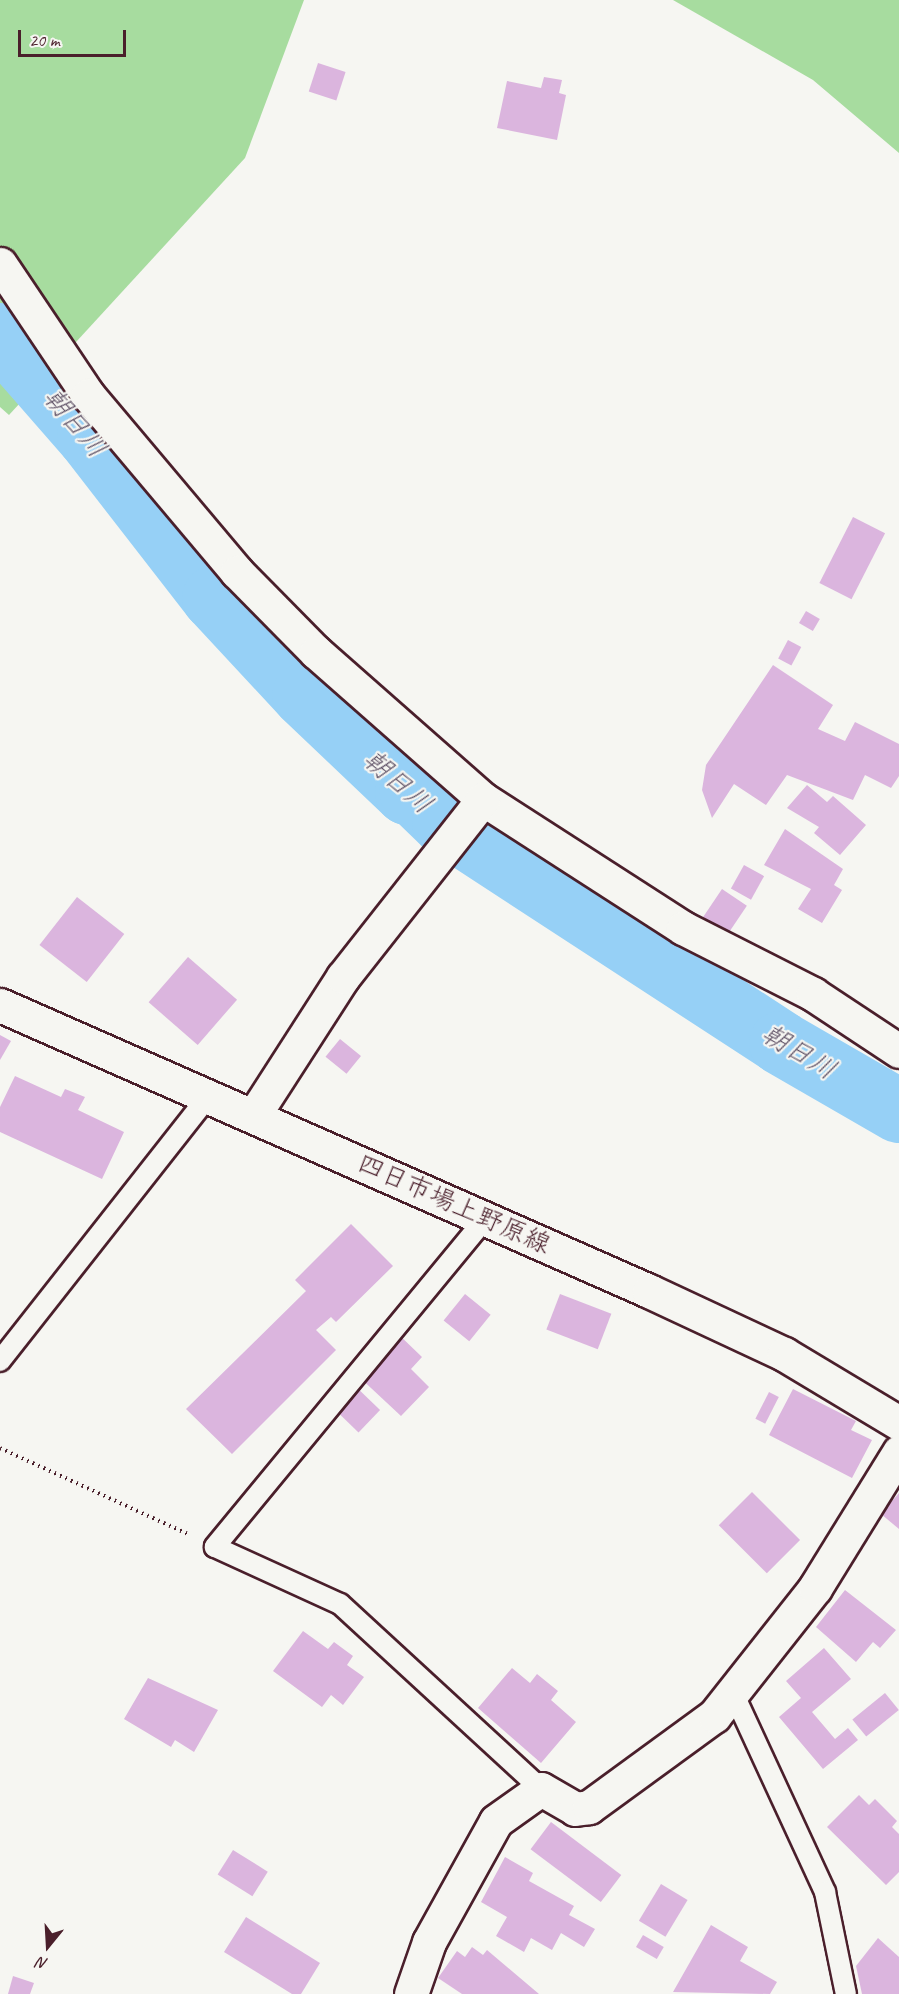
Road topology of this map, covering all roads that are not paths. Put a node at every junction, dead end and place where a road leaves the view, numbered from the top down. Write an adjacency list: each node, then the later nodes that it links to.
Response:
1 (0, 264): 2 (street)
2 (483, 799): 4 (street); 6 (street)
3 (0, 1005): 5 (street, 四日市場上野原線)
4 (899, 1051)
5 (209, 1095): 6 (street, 四日市場上野原線); 8 (lane)
6 (254, 1115): 7 (street, 四日市場上野原線)
7 (485, 1219): 9 (street, 四日市場上野原線); 12 (lane)
8 (0, 1361)
9 (899, 1423)
10 (899, 1452): 11 (street)
11 (735, 1697): 12 (street); 14 (lane)
12 (541, 1789): 13 (street)
13 (411, 1994)
14 (846, 1994)

